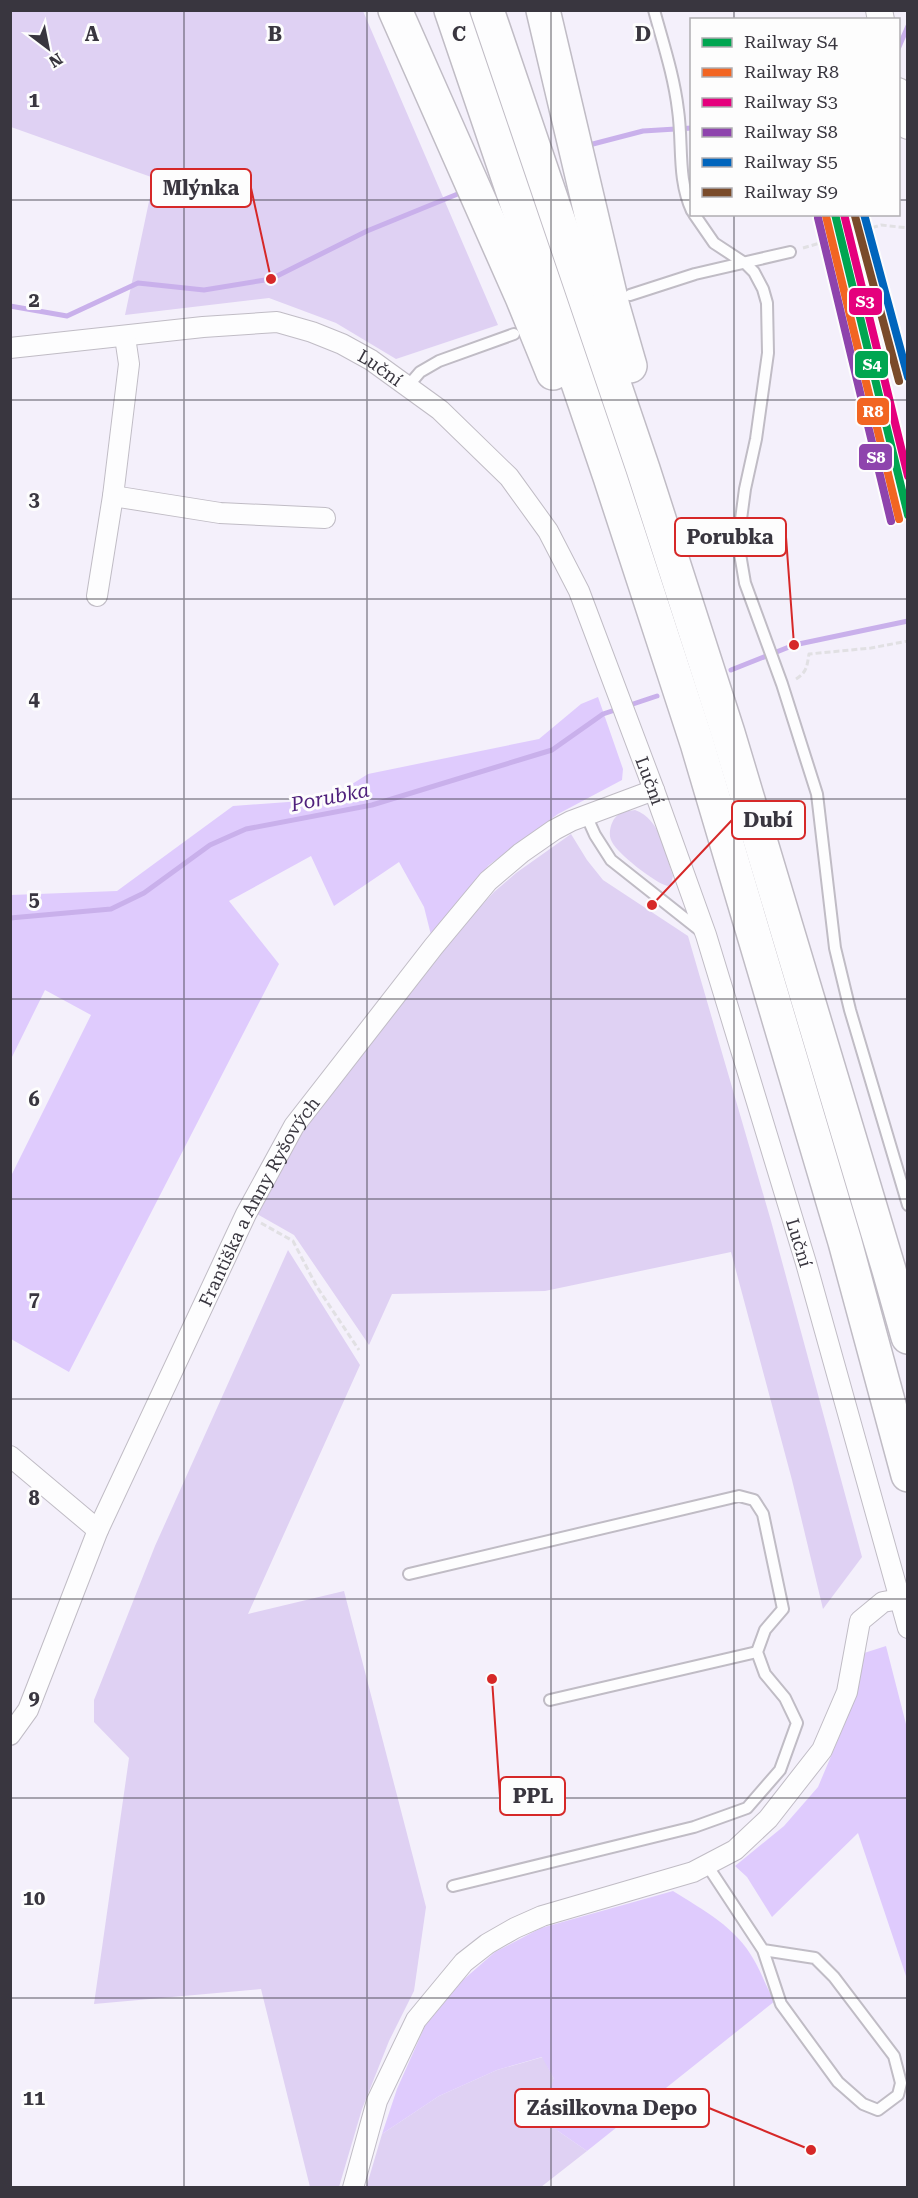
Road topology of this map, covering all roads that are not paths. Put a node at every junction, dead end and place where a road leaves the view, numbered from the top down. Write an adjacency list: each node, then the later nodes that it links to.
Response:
1 (395, 10): 21 (highway)
2 (451, 10): 21 (highway)
3 (487, 10): 20 (highway)
4 (543, 10): 20 (highway)
5 (654, 10): 8 (lane)
6 (900, 96): 7 (street)
7 (908, 126)
8 (690, 204)
9 (695, 216): 11 (lane)
10 (790, 252): 11 (lane)
11 (746, 264): 12 (lane); 25 (lane)
12 (630, 295)
13 (514, 334): 16 (lane)
14 (125, 337): 15 (street, Luční); 16 (street, Luční); 17 (street)
15 (10, 348)
16 (408, 386): 22 (street, Luční)
17 (113, 496): 18 (street); 19 (street)
18 (325, 518)
19 (97, 596)
20 (691, 621): 26 (highway)
21 (659, 632): 28 (highway)
22 (654, 790): 23 (street, Františka a Anny Ryšových); 24 (street, Luční)
23 (586, 815): 24 (lane); 29 (street, Františka a Anny Ryšových)
24 (706, 934): 31 (street, Luční)
25 (908, 1205)
26 (908, 1337)
27 (10, 1455): 29 (street)
28 (908, 1476)
29 (98, 1530): 35 (street, Františka a Anny Ryšových)
30 (409, 1574): 33 (lane)
31 (900, 1599): 32 (street, Luční); 36 (street)
32 (908, 1628)
33 (758, 1652): 34 (lane); 37 (lane)
34 (550, 1700)
35 (10, 1735)
36 (708, 1865): 38 (lane); 39 (street)
37 (453, 1886)
38 (763, 1950): 38 (lane)
39 (353, 2187)

